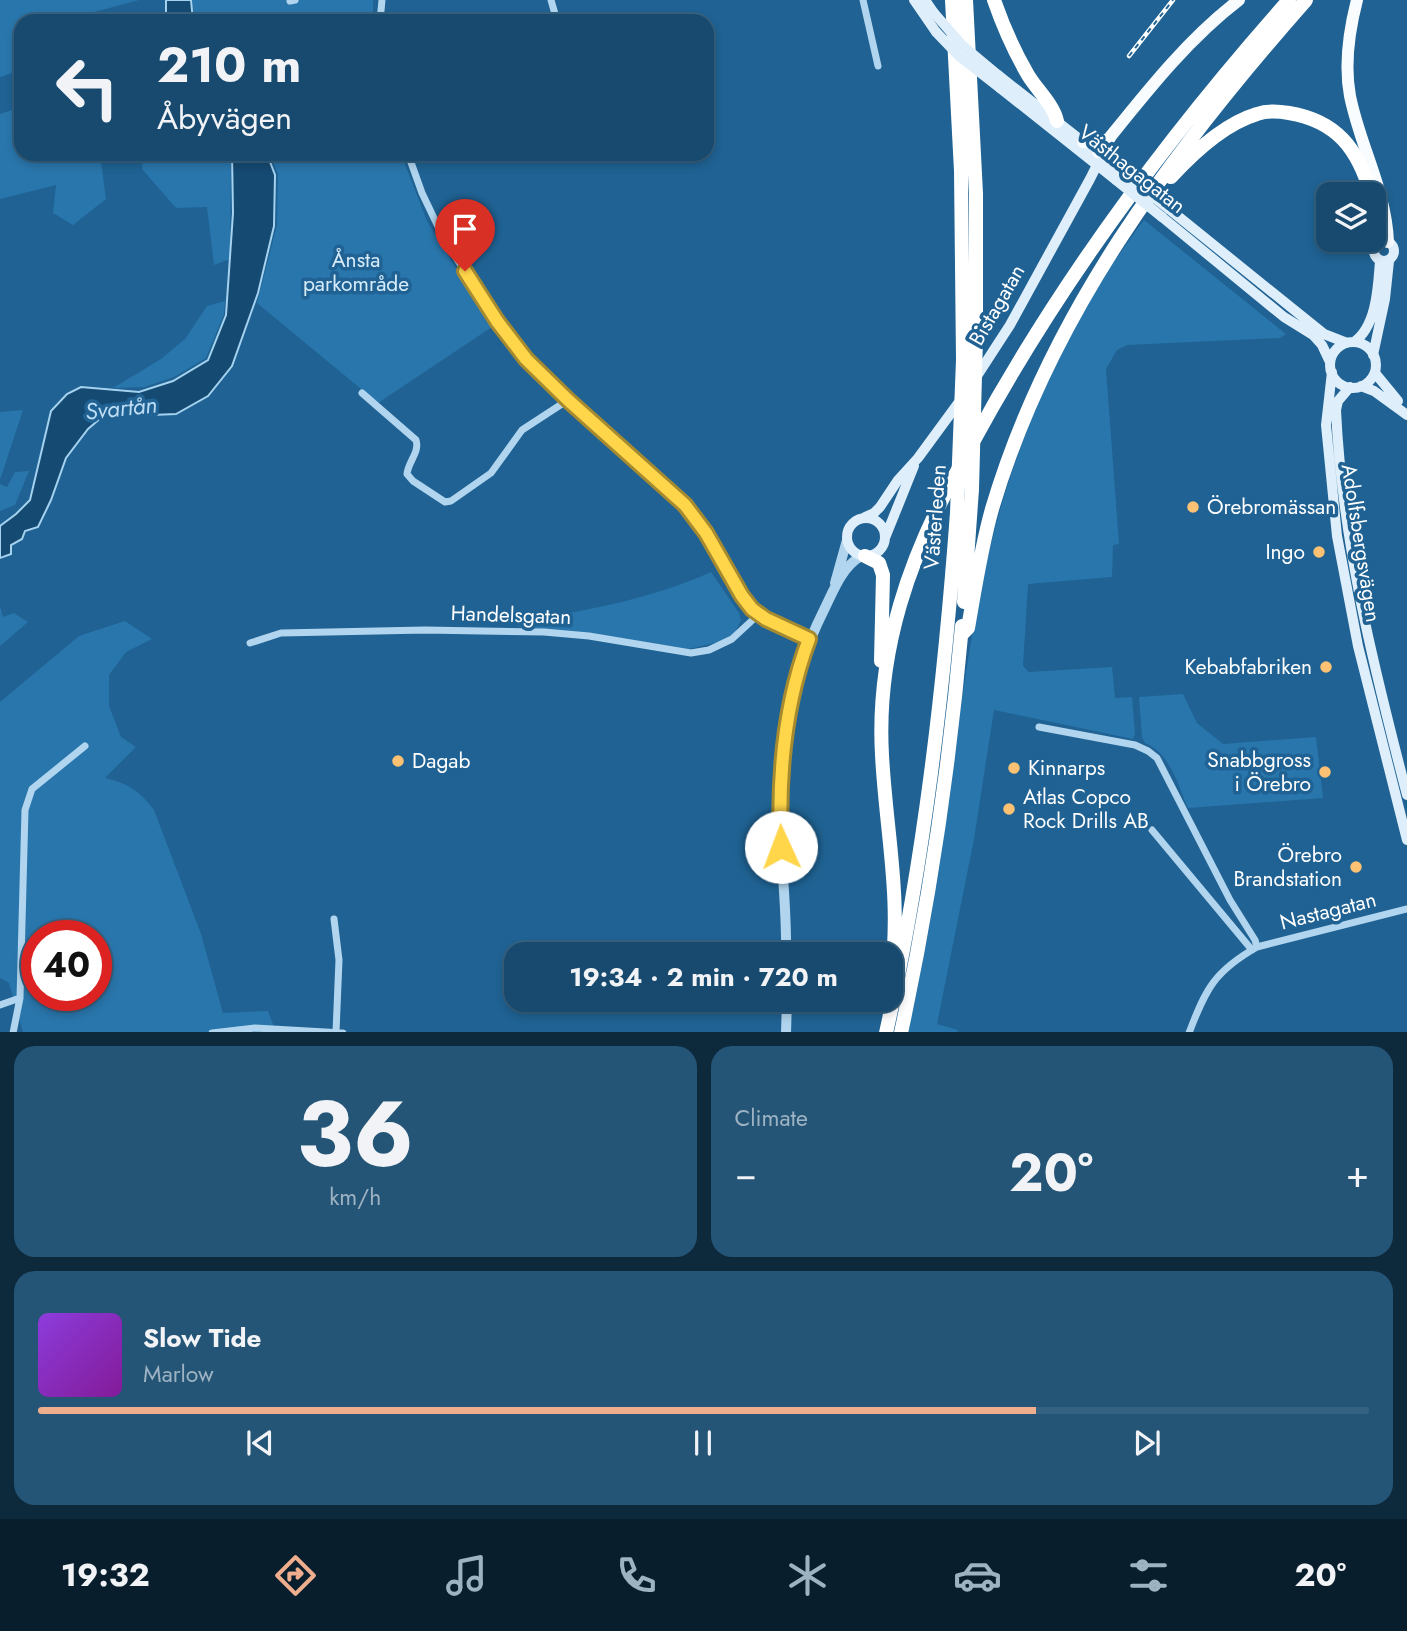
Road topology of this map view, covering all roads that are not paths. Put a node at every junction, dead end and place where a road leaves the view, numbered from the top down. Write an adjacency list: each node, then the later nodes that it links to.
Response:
1 (863, 0): 11 (street)
2 (914, 0): 13 (main road, Västhagagatan, bridge)
3 (925, 0): 12 (main road, Västhagagatan, bridge)
4 (952, 0): 56 (highway, Västerleden, bridge)
5 (966, 0): 38 (highway, Västerleden, bridge)
6 (994, 0): 12 (highway)
7 (1239, 0): 13 (main road)
8 (1289, 0): 42 (highway)
9 (1306, 0): 17 (highway)
10 (1357, 0): 16 (main road)
11 (878, 66)
12 (1057, 121): 13 (main road, Västhagagatan)
13 (1086, 148): 18 (main road, Västhagagatan, bridge); 30 (main road, Bistagatan)
14 (411, 161): 28 (street)
15 (1366, 182): 17 (highway)
16 (1376, 182)
17 (1152, 190): 38 (highway)
18 (1165, 213): 22 (main road, Västhagagatan); 24 (main road, Västhagagatan)
19 (1386, 243): 21 (main road)
20 (1375, 252): 21 (main road)
21 (1384, 261): 22 (main road); 23 (main road)
22 (1351, 342): 23 (main road); 24 (main road)
23 (1373, 355): 25 (main road)
24 (1331, 367): 26 (main road); 31 (main road, Adolfsbergsvägen)
25 (1375, 373): 26 (main road); 29 (main road)
26 (1356, 387): 29 (main road); 31 (main road, Adolfsbergsvägen)
27 (362, 393): 28 (street)
28 (568, 400): 37 (street)
29 (1407, 413)
30 (918, 458): 32 (main road, Bistagatan); 33 (main road, Bistagatan)
31 (1339, 511): 41 (main road, Adolfsbergsvägen)
32 (865, 517): 33 (main road); 34 (main road)
33 (885, 538): 35 (main road)
34 (847, 540): 35 (main road); 36 (street)
35 (863, 556): 36 (street); 42 (highway)
36 (834, 587): 39 (street)
37 (759, 614): 39 (street); 40 (street, Handelsgatan)
38 (962, 634): 62 (highway, Västerleden)
39 (809, 639): 50 (street)
40 (250, 643)
41 (1381, 714): 45 (main road, Adolfsbergsvägen); 47 (main road, Adolfsbergsvägen)
42 (882, 721): 51 (highway)
43 (1039, 727): 52 (street, Nastagatan)
44 (85, 746): 53 (street)
45 (1407, 795)
46 (1152, 830): 52 (street)
47 (1407, 840)
48 (1407, 909): 52 (street, Nastagatan)
49 (334, 919): 59 (street)
50 (785, 942)
51 (893, 942)
52 (1254, 949): 63 (street, Nastagatan)
53 (20, 998): 54 (street); 57 (street)
54 (0, 1005)
55 (787, 1012): 61 (street)
56 (887, 1028)
57 (13, 1032)
58 (212, 1032): 59 (street)
59 (336, 1032): 60 (street)
60 (343, 1032)
61 (786, 1032)
62 (901, 1032)
63 (1189, 1032)

